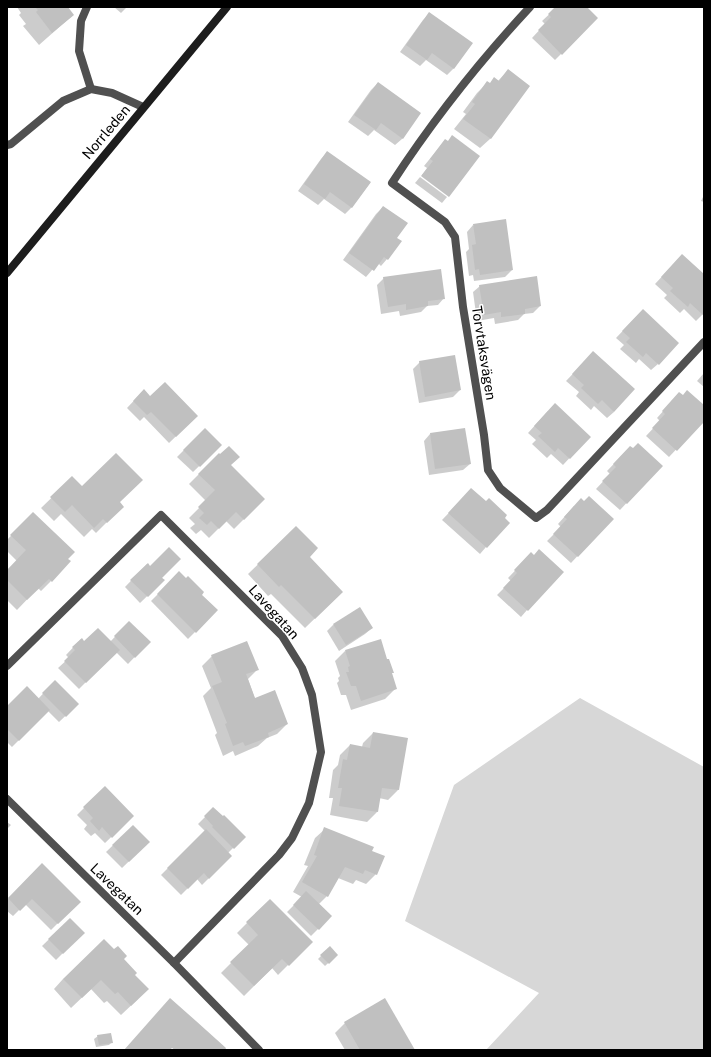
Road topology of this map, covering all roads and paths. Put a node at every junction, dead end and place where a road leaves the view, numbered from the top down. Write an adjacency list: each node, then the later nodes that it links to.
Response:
1 (87, 7): 4 (street)
2 (227, 7): 5 (main road, Norrleden)
3 (530, 7): 8 (street, Torvtaksvägen)
4 (90, 89): 5 (street); 6 (street)
5 (143, 107): 7 (main road, Norrleden)
6 (7, 145)
7 (7, 273)
8 (704, 342)
9 (7, 666): 11 (street, Lavegatan)
10 (7, 799): 11 (street, Lavegatan)
11 (174, 963): 12 (street, Lavegatan)
12 (259, 1050)

